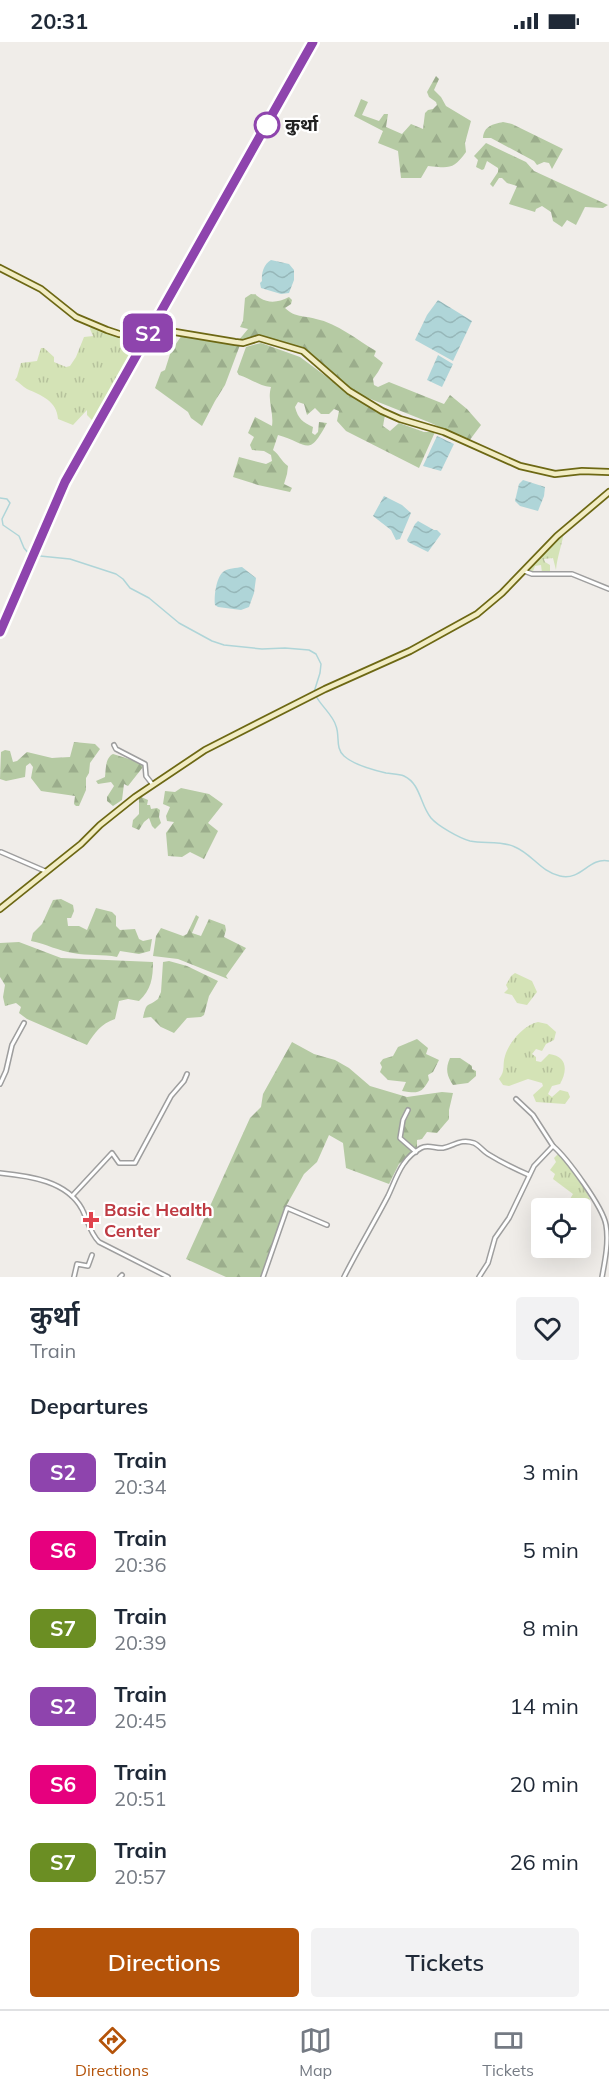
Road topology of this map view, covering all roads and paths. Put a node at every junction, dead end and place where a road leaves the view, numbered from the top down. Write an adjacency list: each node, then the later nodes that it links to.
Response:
1 (0, 268): 2 (main road)
2 (609, 472)
3 (609, 492): 4 (main road)
4 (524, 571): 5 (street); 7 (main road)
5 (609, 589)
6 (114, 745): 7 (street)
7 (153, 785): 9 (main road)
8 (1, 852): 9 (street)
9 (45, 871): 10 (main road)
10 (0, 909)
11 (24, 1023): 13 (street)
12 (187, 1074): 20 (street)
13 (0, 1084)
14 (516, 1099): 16 (street)
15 (408, 1110): 17 (street)
16 (553, 1146): 19 (street); 28 (street)
17 (416, 1152): 19 (street); 26 (street)
18 (0, 1173): 20 (street)
19 (529, 1175): 27 (street)
20 (72, 1196): 24 (street)
21 (327, 1225): 25 (street)
22 (92, 1255): 23 (street)
23 (74, 1277)
24 (168, 1277)
25 (263, 1277)
26 (344, 1277)
27 (480, 1277)
28 (602, 1277)

